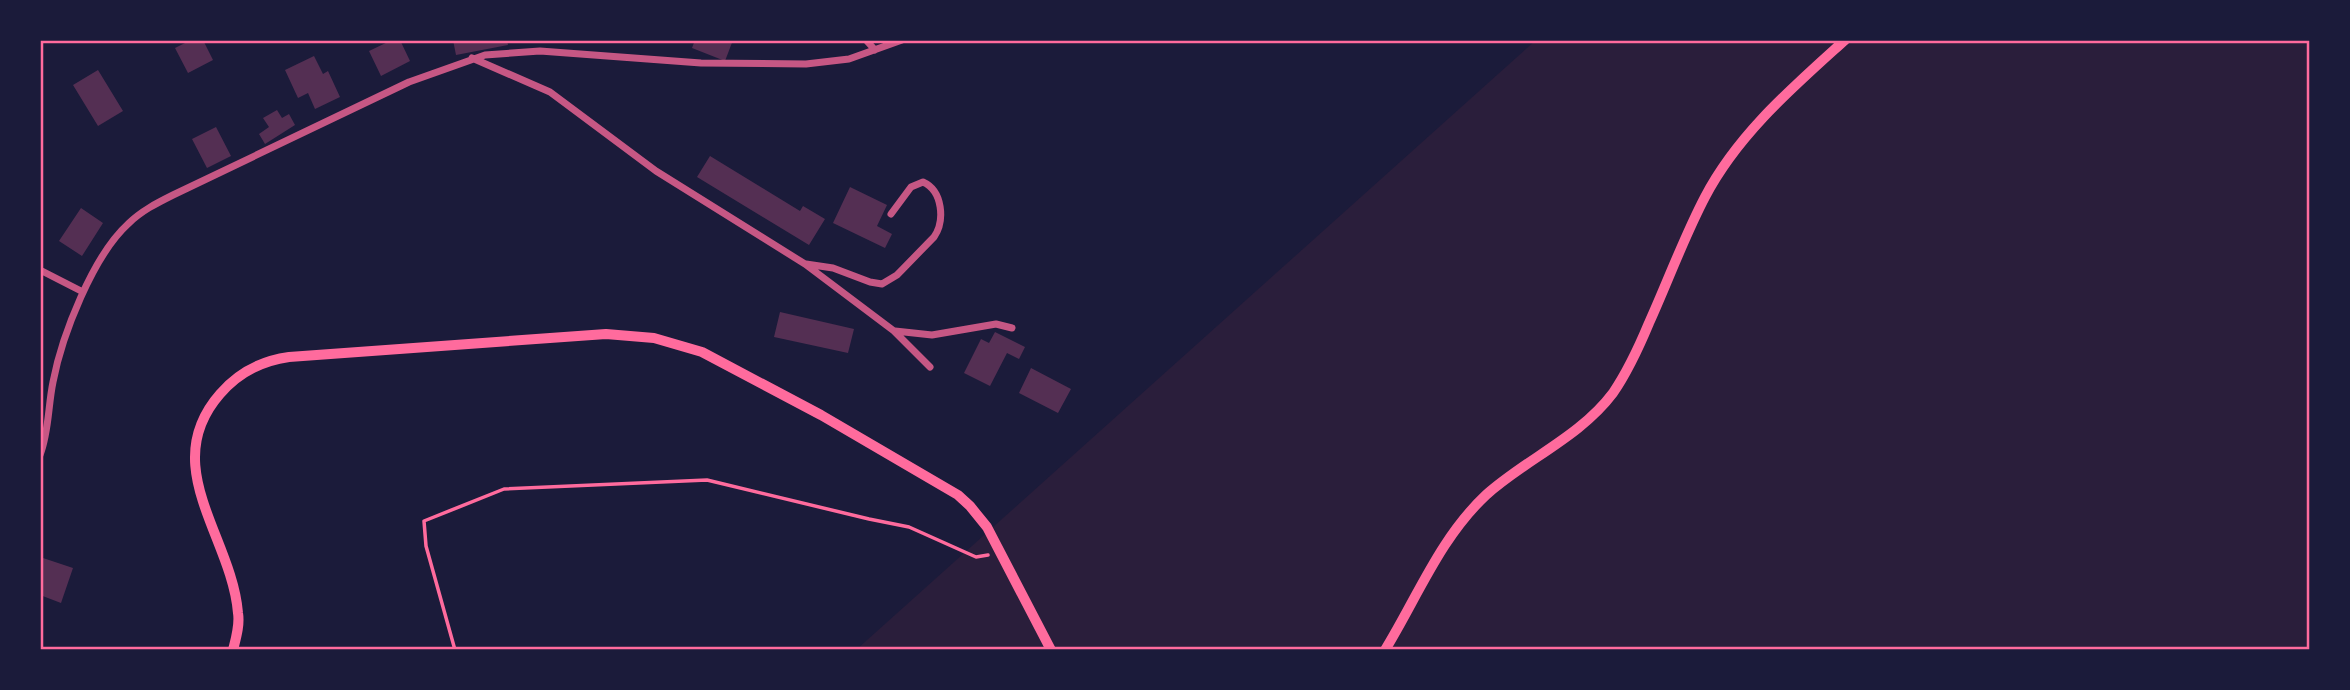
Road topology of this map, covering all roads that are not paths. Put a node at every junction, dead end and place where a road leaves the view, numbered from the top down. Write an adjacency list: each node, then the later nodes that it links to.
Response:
1 (866, 40): 4 (street)
2 (902, 40): 4 (street)
3 (1845, 40): 16 (main road)
4 (875, 50): 5 (street)
5 (471, 58): 7 (street); 9 (street)
6 (891, 214): 7 (street)
7 (806, 264): 11 (street)
8 (40, 270): 9 (street)
9 (83, 292): 13 (street)
10 (1012, 328): 11 (street)
11 (894, 331): 12 (street)
12 (930, 367)
13 (40, 455)
14 (233, 650): 15 (main road)
15 (1051, 650)
16 (1385, 650)

